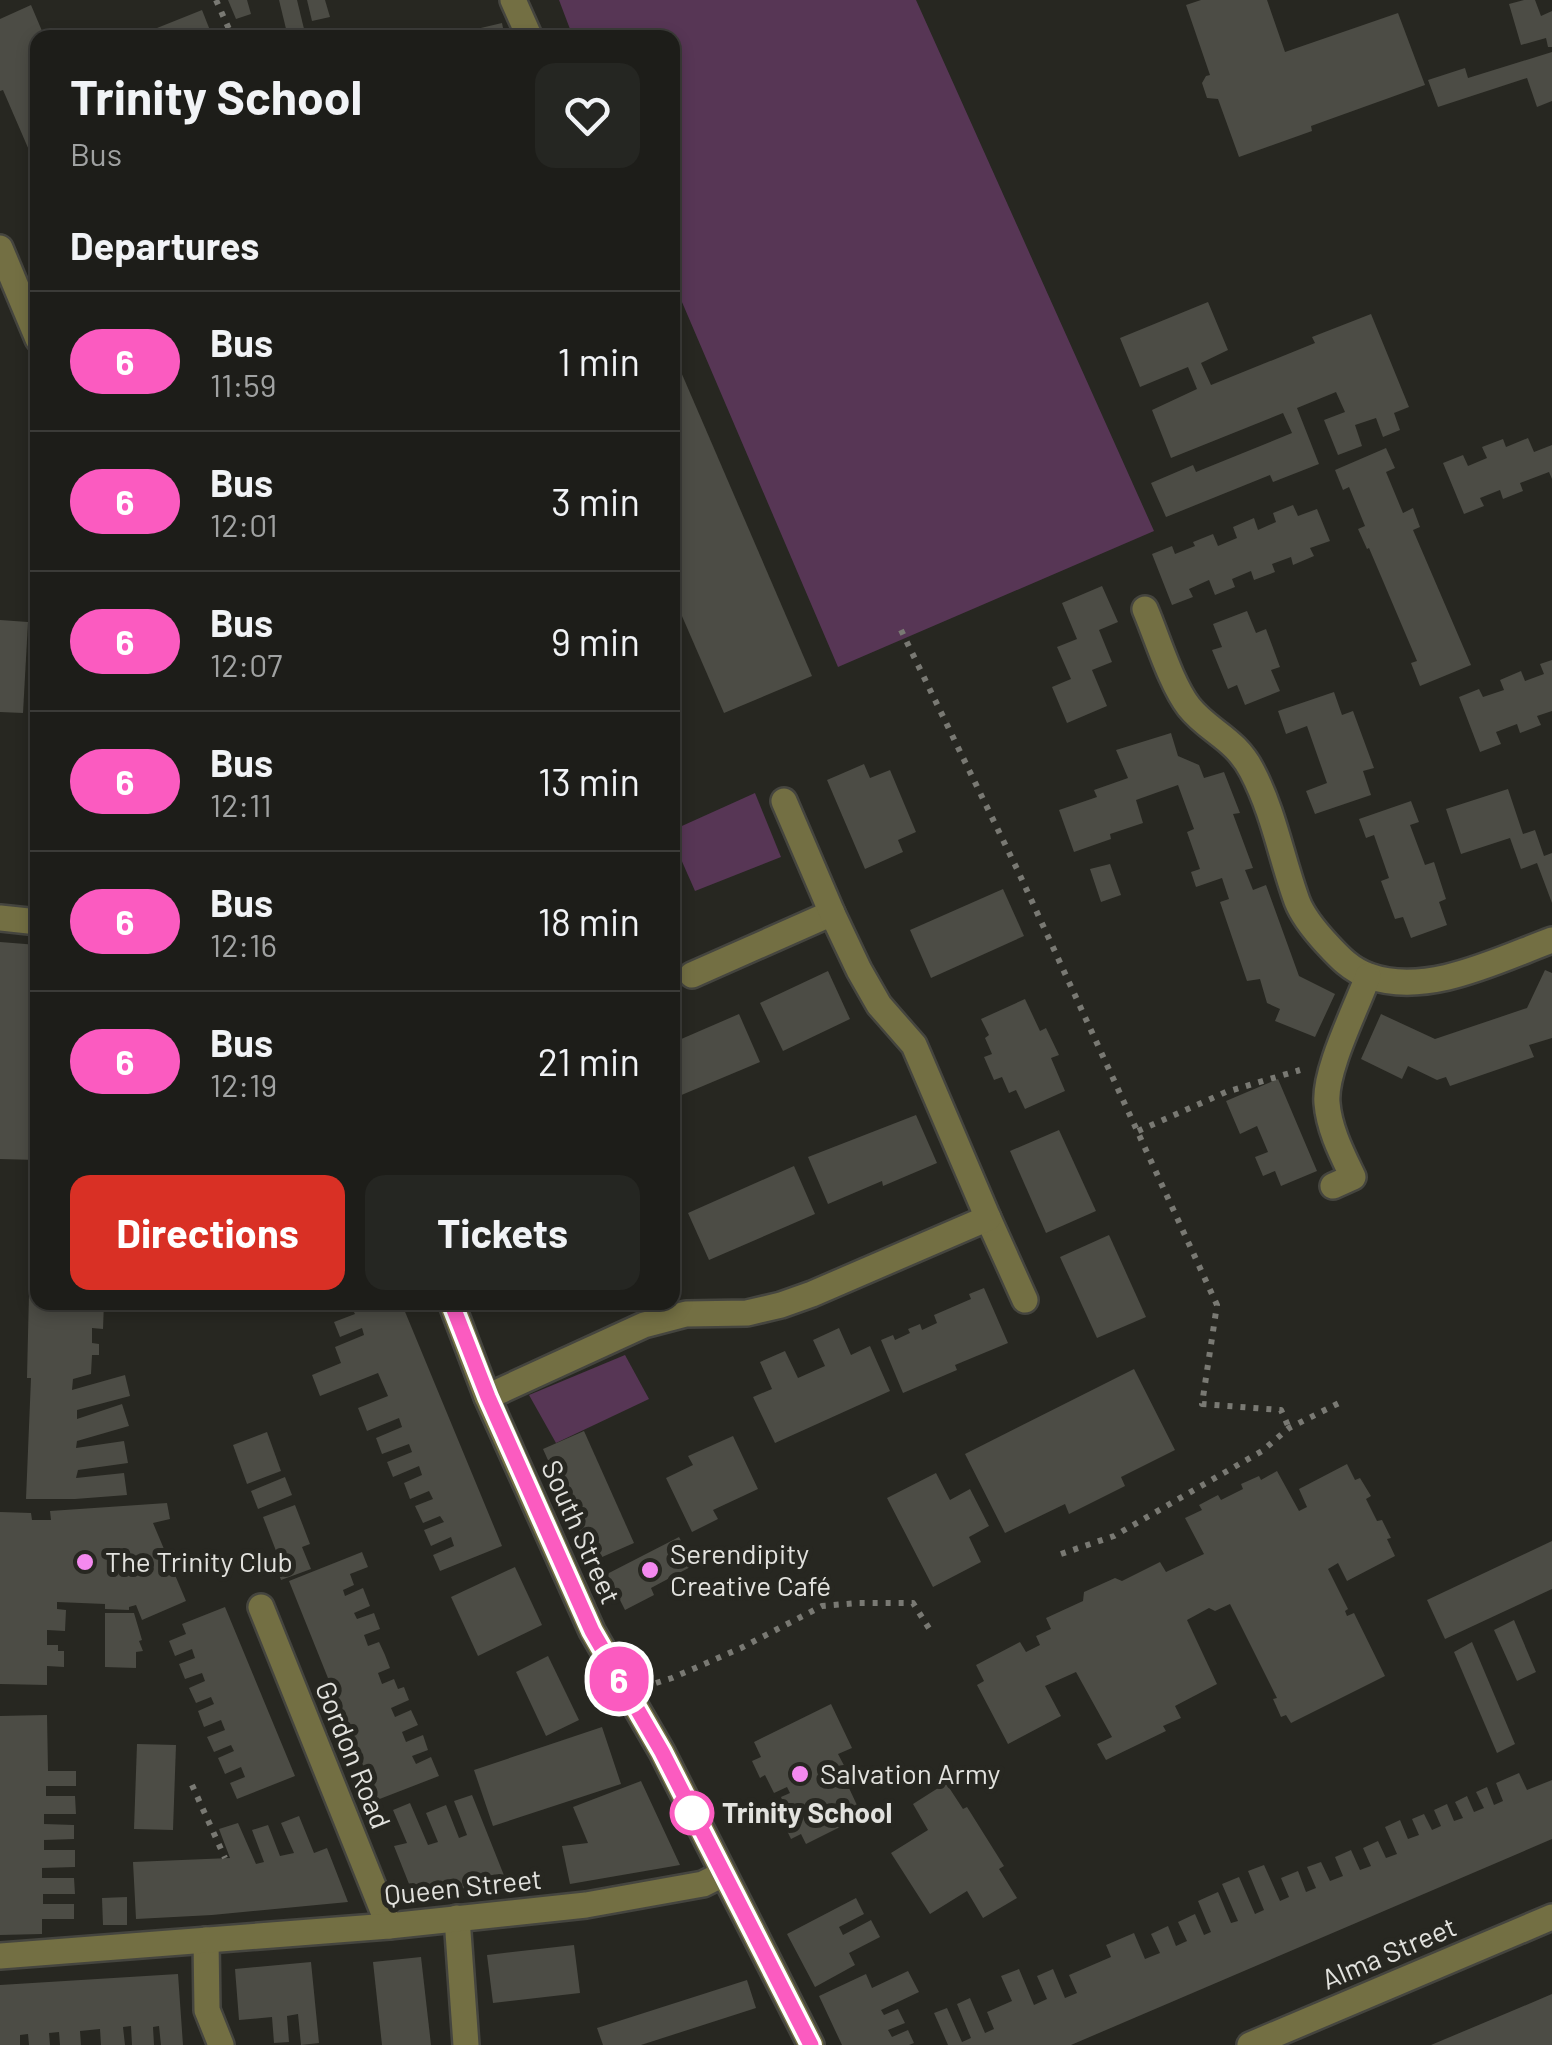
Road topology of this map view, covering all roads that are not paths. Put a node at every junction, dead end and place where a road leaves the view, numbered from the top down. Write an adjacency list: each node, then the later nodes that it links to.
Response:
1 (514, 0): 2 (street)
2 (527, 30)
3 (0, 248): 4 (street)
4 (30, 320)
5 (1145, 609): 12 (street)
6 (784, 800): 7 (street)
7 (832, 913): 11 (street); 14 (street)
8 (0, 918): 9 (street)
9 (30, 921)
10 (1552, 940): 12 (street)
11 (692, 975)
12 (1368, 976): 13 (street)
13 (1333, 1186)
14 (988, 1218): 15 (street); 17 (street)
15 (1025, 1300)
16 (454, 1310): 17 (street, South Street)
17 (488, 1397): 19 (street, South Street)
18 (261, 1607): 22 (street, Gordon Road)
19 (723, 1874): 20 (street, Queen Street); 27 (street, South Street)
20 (457, 1918): 22 (street, Queen Street); 26 (street)
21 (1552, 1918): 28 (street, Alma Street)
22 (388, 1926): 23 (street, Queen Street)
23 (206, 1940): 24 (street, Queen Street); 25 (street)
24 (0, 1956)
25 (222, 2045)
26 (466, 2045)
27 (811, 2045)
28 (1250, 2045)

